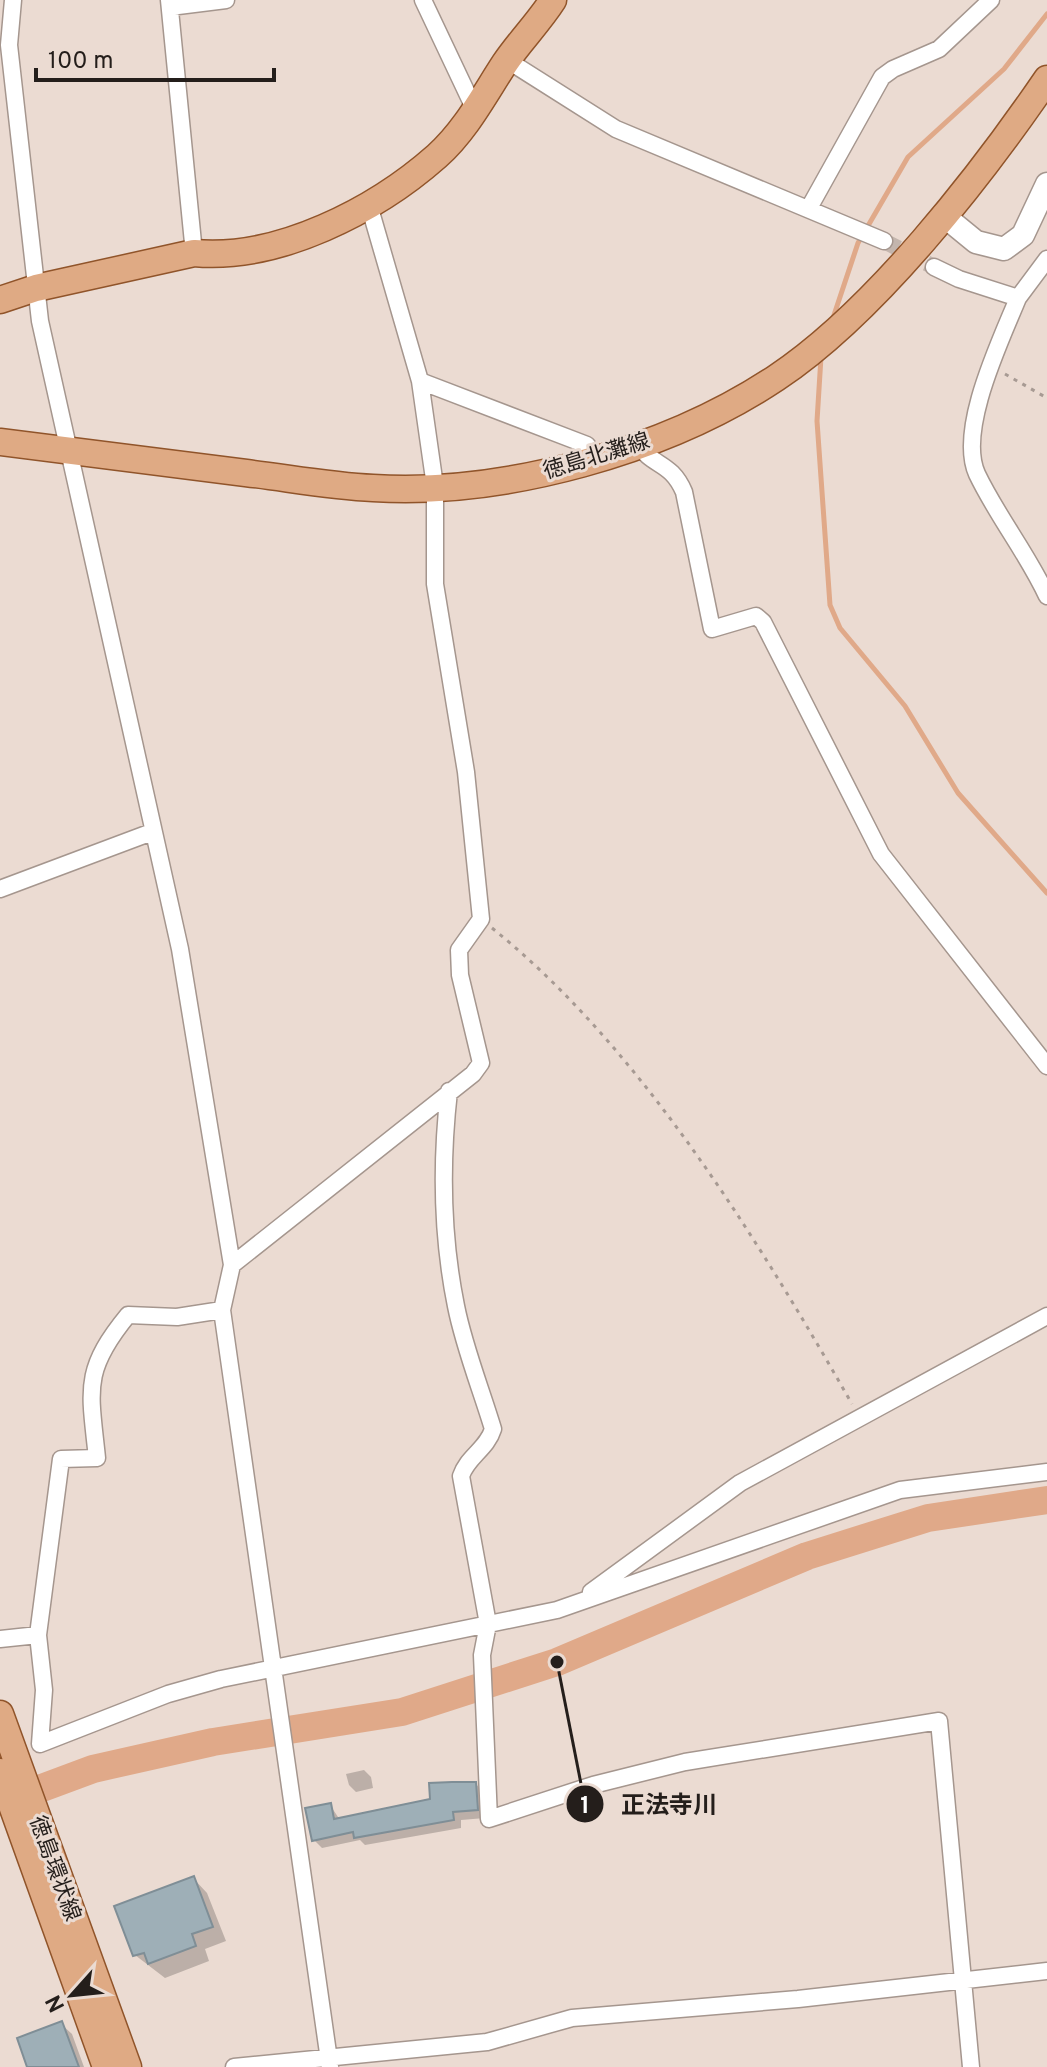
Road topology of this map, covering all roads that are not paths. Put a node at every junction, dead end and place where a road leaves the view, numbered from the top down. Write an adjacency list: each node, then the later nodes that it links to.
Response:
1 (13, 0): 18 (street)
2 (226, 0): 6 (street)
3 (423, 0): 9 (street)
4 (553, 0): 7 (main road)
5 (991, 0): 12 (street)
6 (170, 3): 15 (street)
7 (507, 60): 9 (main road); 12 (street)
8 (1046, 81): 13 (main road, 徳島北灘線)
9 (475, 110): 11 (main road)
10 (1047, 184): 13 (street)
11 (369, 205): 15 (main road); 21 (street)
12 (809, 208): 14 (street)
13 (943, 215): 23 (main road, 徳島北灘線)
14 (878, 238)
15 (194, 253): 18 (main road)
16 (1047, 259): 19 (street)
17 (934, 267): 19 (street)
18 (36, 288): 20 (main road); 24 (street)
19 (1018, 298): 27 (street)
20 (0, 300)
21 (420, 381): 25 (street); 26 (street)
22 (0, 442): 24 (main road, 徳島北灘線)
23 (638, 444): 25 (main road, 徳島北灘線); 30 (street)
24 (70, 452): 26 (main road, 徳島北灘線); 28 (street)
25 (595, 459): 26 (main road, 徳島北灘線)
26 (435, 486): 31 (street)
27 (1047, 596)
28 (152, 832): 29 (street); 32 (street)
29 (0, 889)
30 (1047, 1066)
31 (449, 1091): 32 (street); 37 (street)
32 (232, 1265): 33 (street)
33 (222, 1310): 38 (street); 40 (street)
34 (1047, 1316): 36 (street)
35 (1047, 1472): 36 (street)
36 (577, 1603): 37 (street)
37 (488, 1624): 40 (street); 46 (street)
38 (38, 1635): 39 (street); 42 (street)
39 (0, 1639)
40 (273, 1667): 42 (street); 47 (street)
41 (0, 1714): 43 (main road, 徳島環状線)
42 (40, 1744): 43 (street)
43 (10, 1761): 44 (main road, 徳島環状線)
44 (34, 1836): 48 (main road, 徳島環状線); 49 (main road, 徳島環状線)
45 (1047, 1971): 46 (street)
46 (964, 1981): 47 (street); 51 (street)
47 (330, 2063): 50 (street)
48 (106, 2067)
49 (128, 2067)
50 (234, 2067)
51 (971, 2067)

